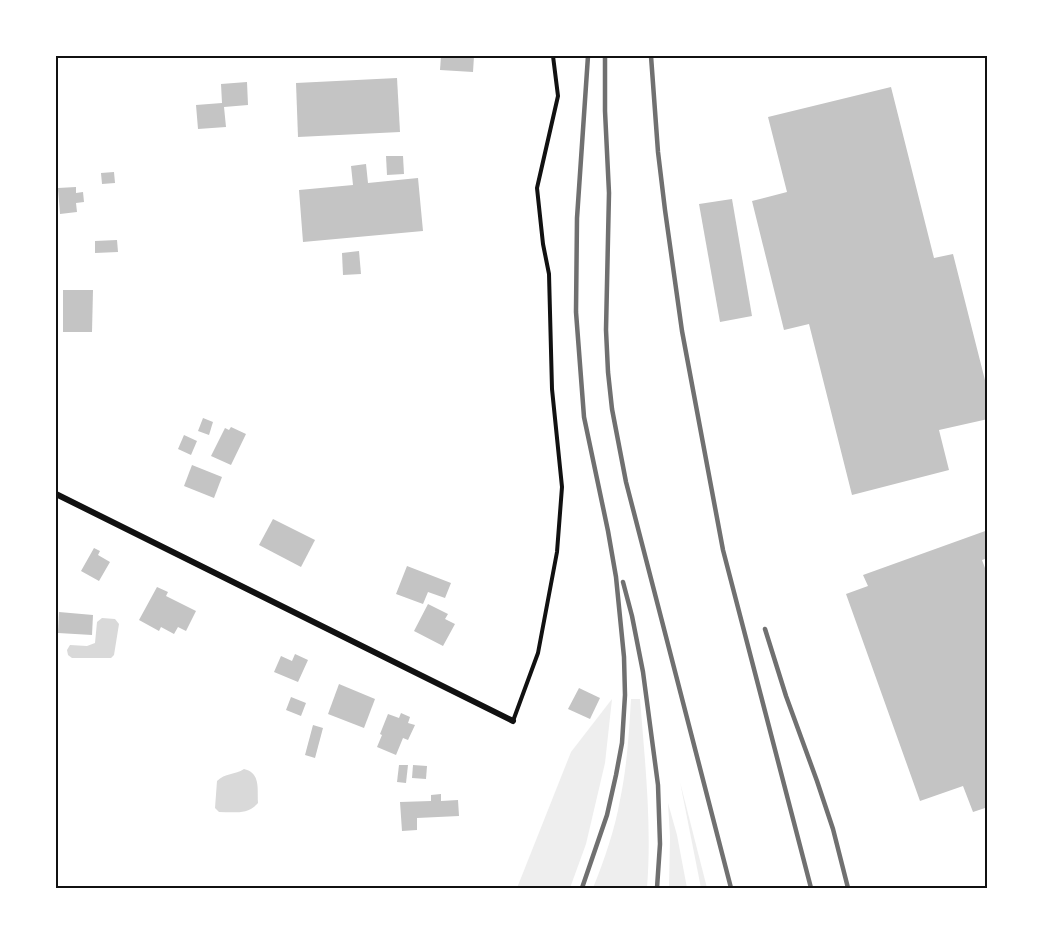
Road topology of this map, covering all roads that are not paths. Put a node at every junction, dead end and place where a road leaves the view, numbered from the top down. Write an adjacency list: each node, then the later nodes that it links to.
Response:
1 (553, 56): 3 (lane)
2 (56, 494): 3 (street)
3 (513, 721)

